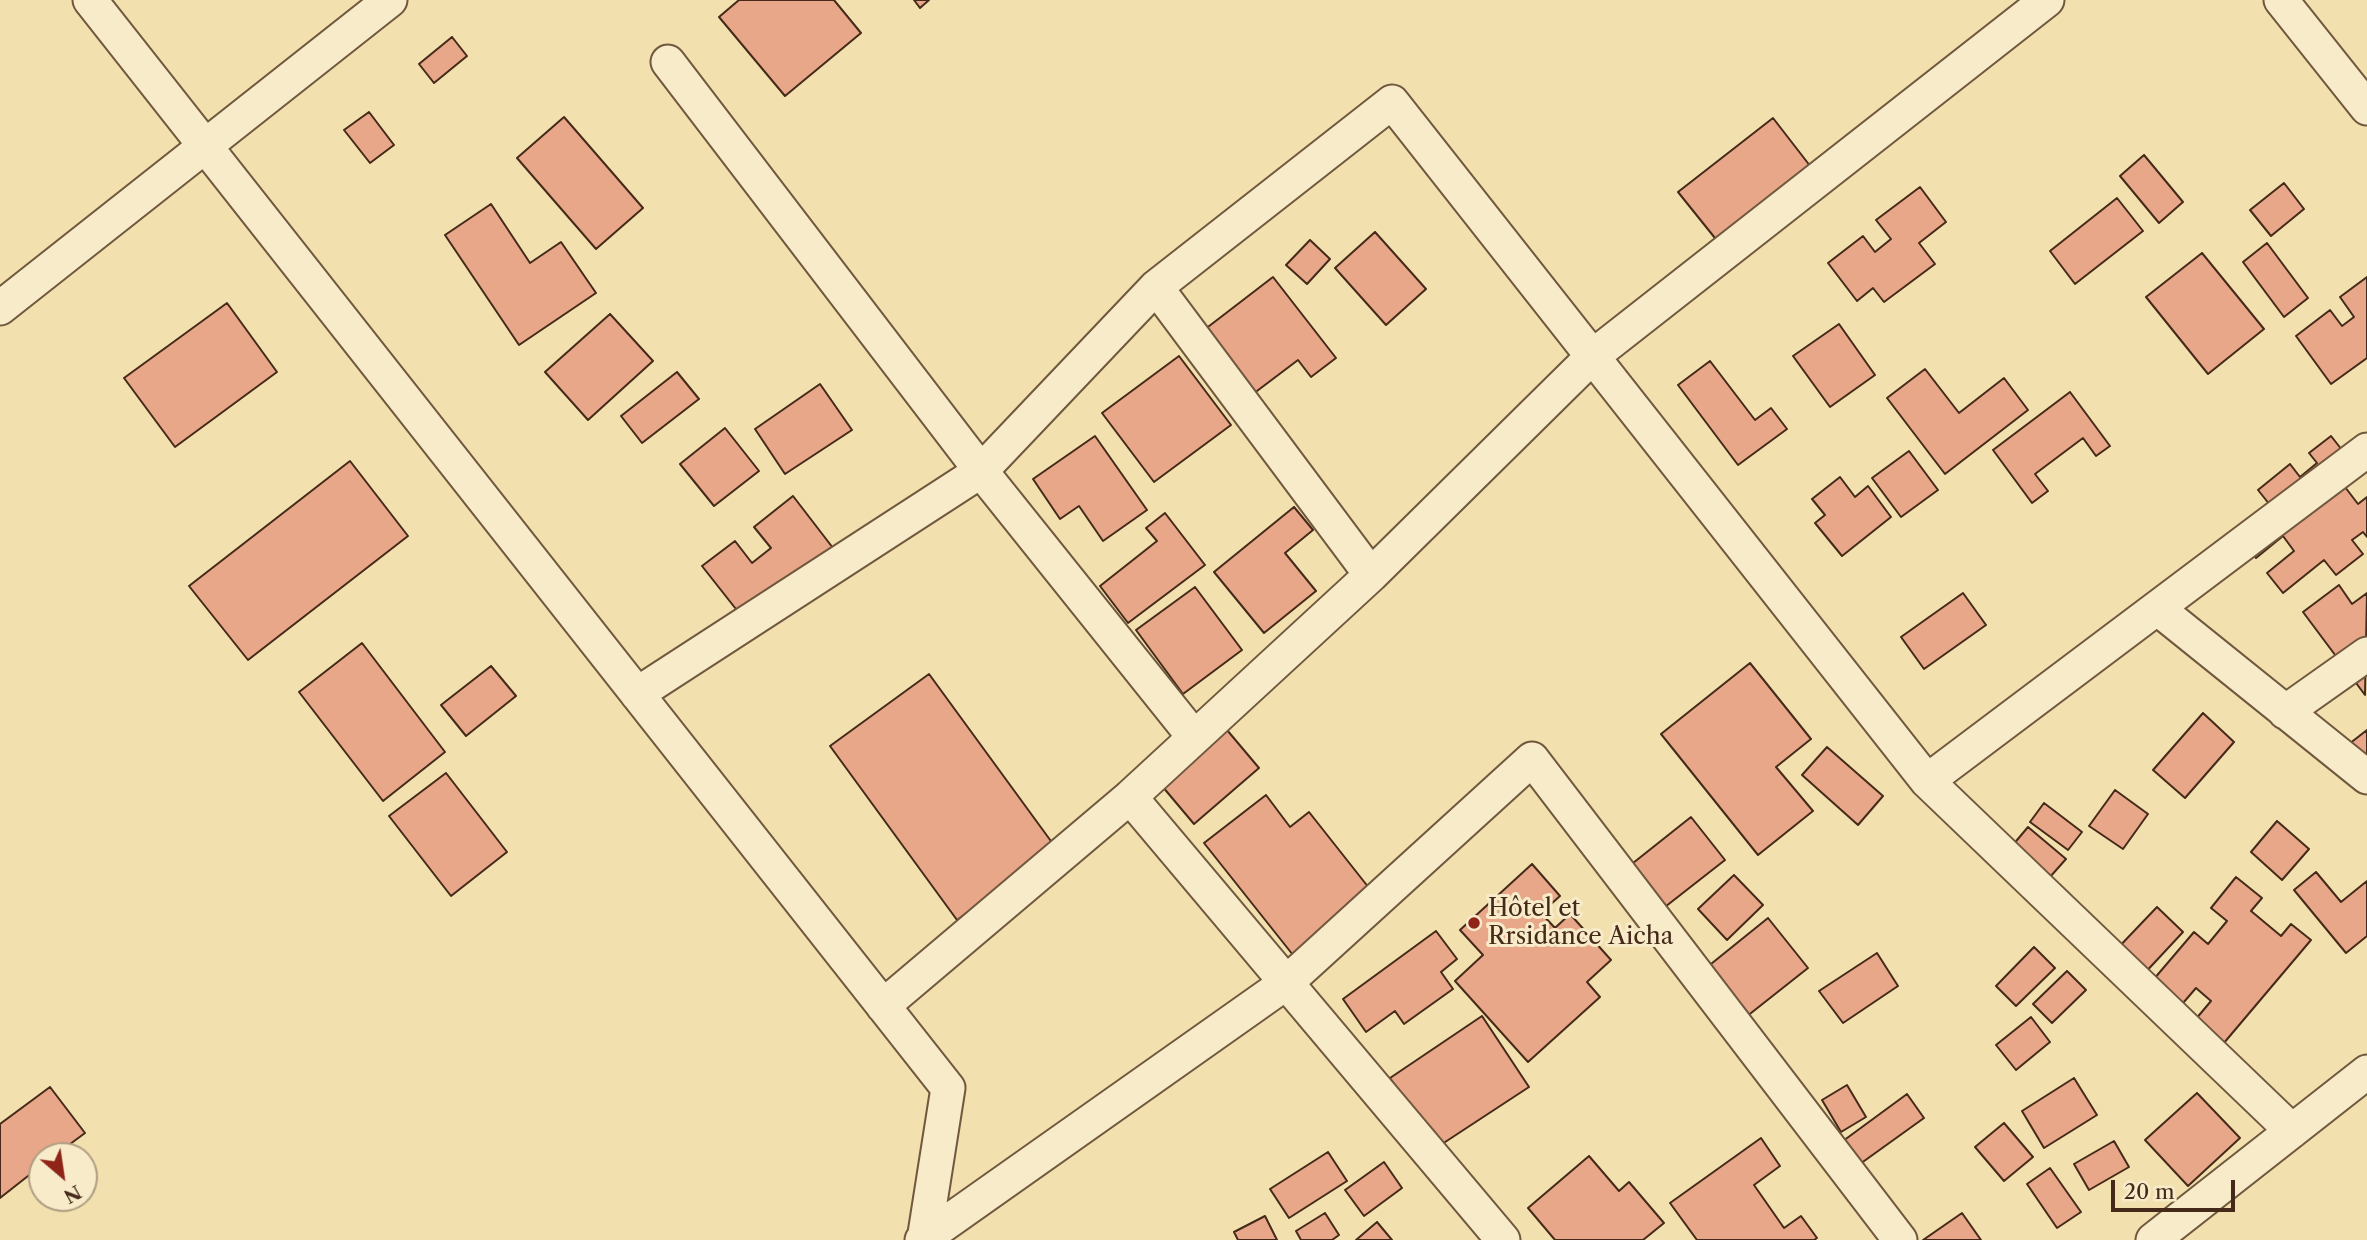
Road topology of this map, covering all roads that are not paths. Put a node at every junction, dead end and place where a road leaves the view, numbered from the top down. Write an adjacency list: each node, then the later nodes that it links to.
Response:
1 (90, 0): 7 (street)
2 (390, 0): 7 (street)
3 (2047, 0): 10 (street)
4 (2281, 0): 6 (street)
5 (668, 62): 12 (street)
6 (2367, 108)
7 (205, 146): 9 (street); 16 (street)
8 (1156, 287): 10 (street); 12 (street); 13 (street)
9 (0, 308)
10 (1592, 356): 13 (street); 20 (street)
11 (2367, 450): 14 (street)
12 (981, 471): 16 (street); 18 (street)
13 (1371, 575): 18 (street)
14 (2157, 608): 17 (street); 20 (street)
15 (2367, 654): 17 (street)
16 (637, 694): 23 (street)
17 (2285, 712): 19 (street)
18 (1195, 737): 21 (street)
19 (2367, 778)
20 (1927, 781): 25 (street)
21 (1130, 797): 22 (street); 23 (street)
22 (1286, 983): 26 (street); 27 (street); 28 (street)
23 (883, 1006): 26 (street)
24 (2363, 1084): 25 (street)
25 (2292, 1130): 29 (street)
26 (923, 1239)
27 (1503, 1240)
28 (1900, 1240)
29 (2153, 1240)

